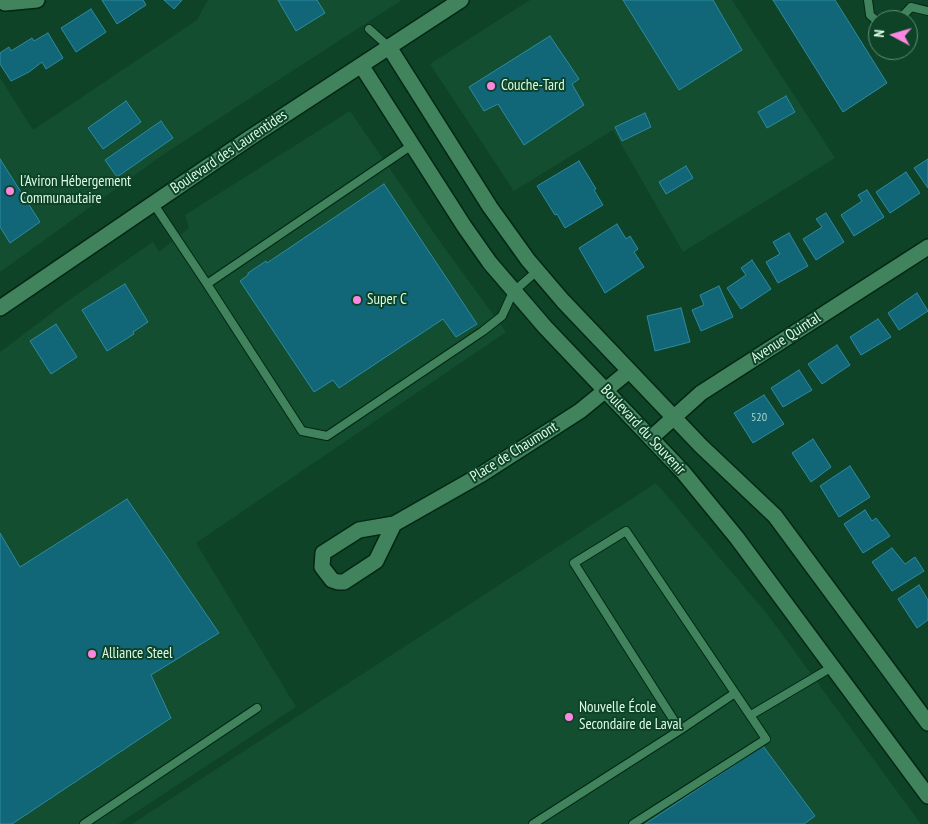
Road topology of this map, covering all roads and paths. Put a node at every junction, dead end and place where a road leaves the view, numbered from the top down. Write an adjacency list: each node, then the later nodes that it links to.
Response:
1 (0, 0): 2 (street)
2 (37, 0)
3 (461, 0): 7 (street, Boulevard des Laurentides)
4 (910, 4): 5 (lane)
5 (928, 11)
6 (369, 29): 7 (lane)
7 (388, 47): 8 (street, Boulevard des Laurentides); 12 (street, Boulevard du Souvenir)
8 (361, 65): 9 (street, Boulevard du Souvenir); 10 (street, Boulevard des Laurentides)
9 (412, 145): 13 (lane); 14 (street, Boulevard du Souvenir)
10 (153, 204): 13 (lane); 15 (street, Boulevard des Laurentides)
11 (928, 247): 18 (street, Avenue Quintal)
12 (536, 271): 14 (lane); 16 (street, Boulevard du Souvenir)
13 (207, 284): 14 (lane)
14 (513, 292): 17 (street, Boulevard du Souvenir)
15 (0, 308)
16 (629, 371): 17 (street, Place de Chaumont); 18 (street, Boulevard du Souvenir)
17 (607, 391): 19 (street, Boulevard du Souvenir); 20 (street, Place de Chaumont)
18 (673, 417): 19 (street, Avenue Quintal); 25 (street, Boulevard du Souvenir)
19 (651, 438): 21 (street, Boulevard du Souvenir)
20 (394, 524): 20 (street, Place de Chaumont)
21 (832, 667): 24 (lane); 27 (street, Boulevard du Souvenir)
22 (735, 692): 24 (lane); 26 (lane); 26 (lane)
23 (258, 708): 28 (lane)
24 (751, 715): 30 (lane)
25 (928, 723)
26 (680, 730): 29 (lane)
27 (928, 796)
28 (84, 824)
29 (533, 824)
30 (633, 824)

